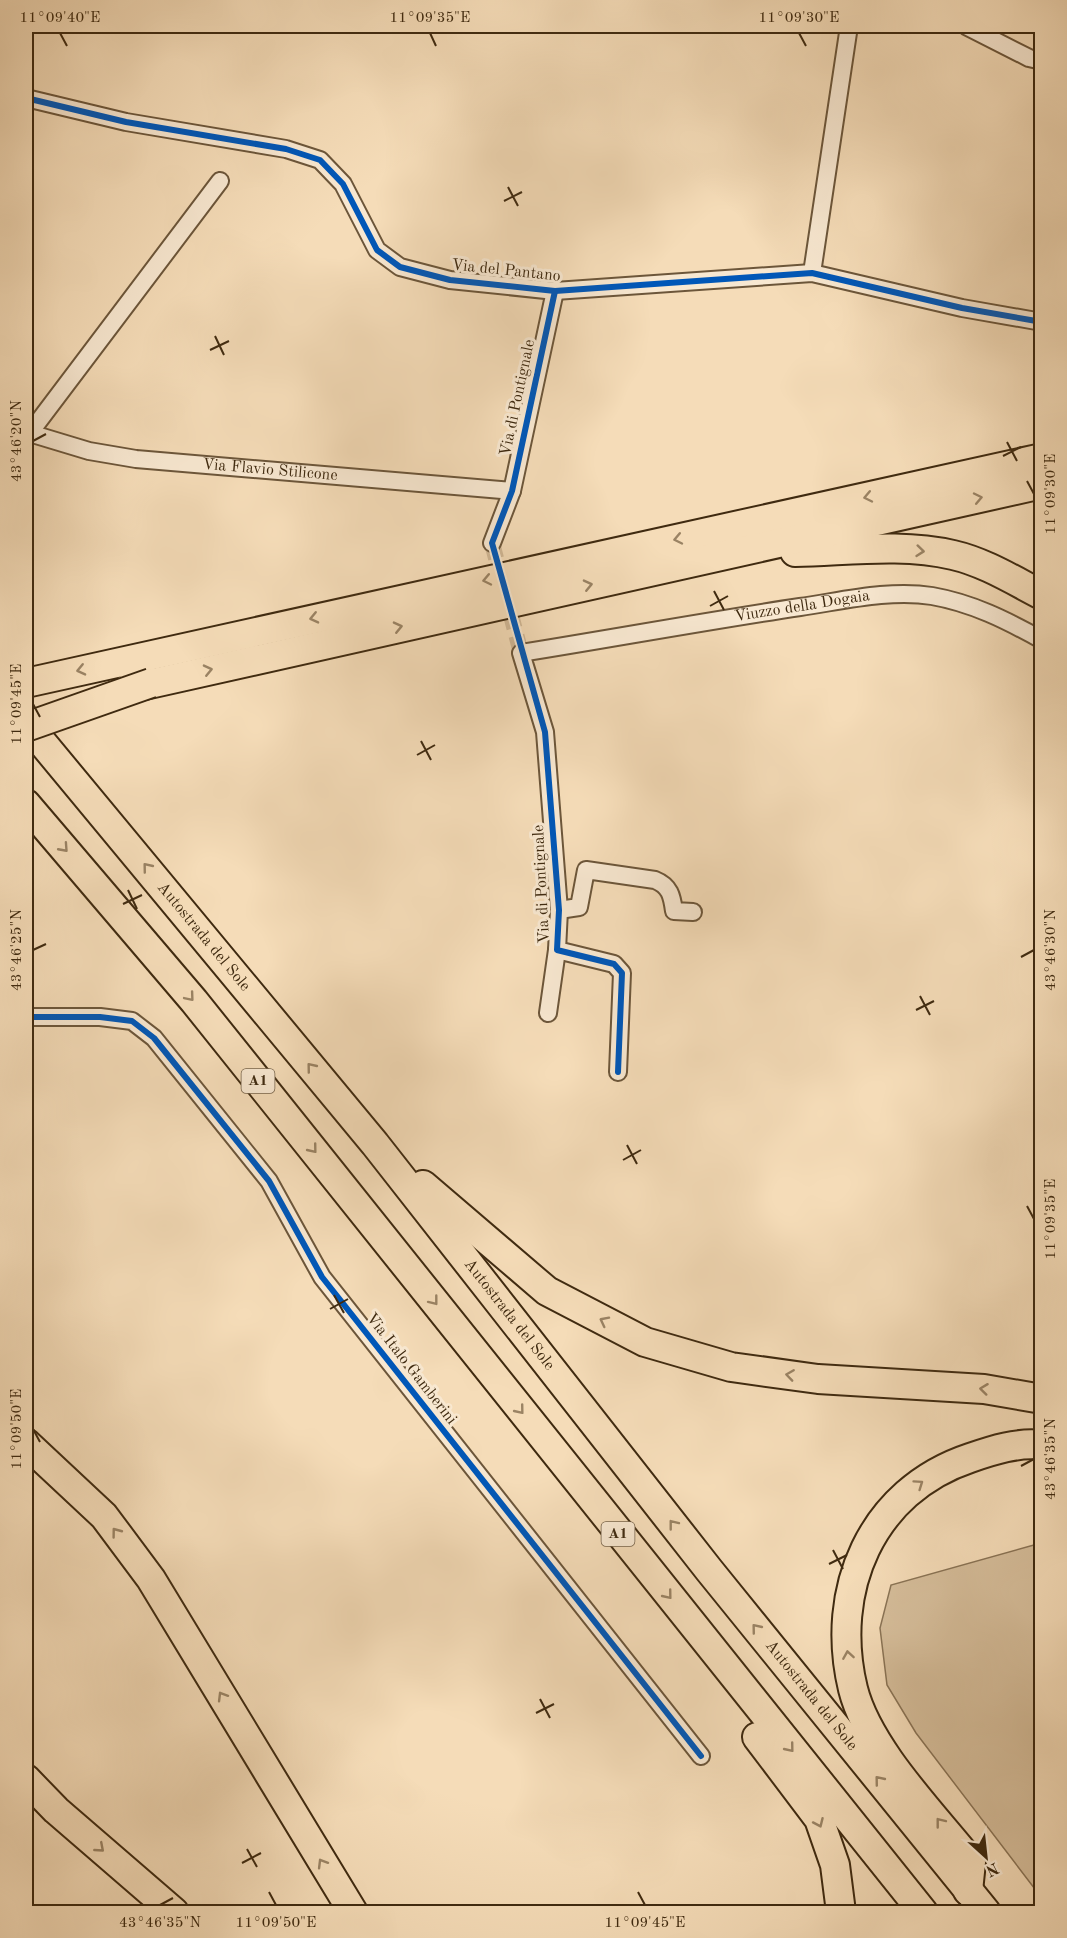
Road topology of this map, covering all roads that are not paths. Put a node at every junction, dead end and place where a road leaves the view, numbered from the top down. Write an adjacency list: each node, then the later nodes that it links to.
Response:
1 (849, 26): 6 (street)
2 (966, 26): 3 (street)
3 (1041, 61)
4 (26, 98): 7 (street, Via del Pantano)
5 (220, 181): 9 (street, Via Flavio Stilicone)
6 (812, 273): 7 (street, Via del Pantano); 8 (street, Via del Pantano)
7 (555, 291): 14 (street, Via di Pontignale)
8 (1041, 322)
9 (27, 433): 14 (street, Via Flavio Stilicone)
10 (1041, 445): 13 (highway)
11 (1041, 458): 13 (highway)
12 (1041, 484): 16 (highway, one-way to 12)
13 (925, 485): 20 (highway, one-way to 20)
14 (512, 491): 15 (street, Via di Pontignale)
15 (492, 543)
16 (736, 551): 17 (highway, one-way to 17); 21 (highway, one-way to 16)
17 (1041, 595)
18 (1041, 639): 19 (street, Viuzzo della Dogaia)
19 (521, 653): 26 (street, Via di Pontignale)
20 (26, 683)
21 (151, 683): 22 (highway, bridge); 24 (highway, bridge)
22 (26, 711)
23 (26, 723): 32 (highway, Autostrada del Sole, one-way to 23)
24 (26, 727)
25 (26, 804): 36 (highway, A1, one-way to 36)
26 (559, 910): 27 (street, Via di Pontignale); 28 (street, Via di Pontignale)
27 (693, 912)
28 (557, 950): 29 (street, Via di Pontignale); 31 (street, Via di Pontignale)
29 (548, 1013)
30 (26, 1017): 37 (street, Via Italo Gamberini)
31 (618, 1072)
32 (375, 1144): 33 (highway, one-way to 32); 39 (highway, Autostrada del Sole, one-way to 32)
33 (1041, 1399)
34 (26, 1443): 41 (highway, one-way to 34)
35 (1041, 1445): 39 (highway, one-way to 35)
36 (753, 1703): 42 (highway, one-way to 42); 43 (highway, A1, one-way to 43)
37 (701, 1756)
38 (26, 1779): 40 (highway, one-way to 40)
39 (977, 1902)
40 (174, 1912)
41 (353, 1912)
42 (840, 1912)
43 (922, 1912)

